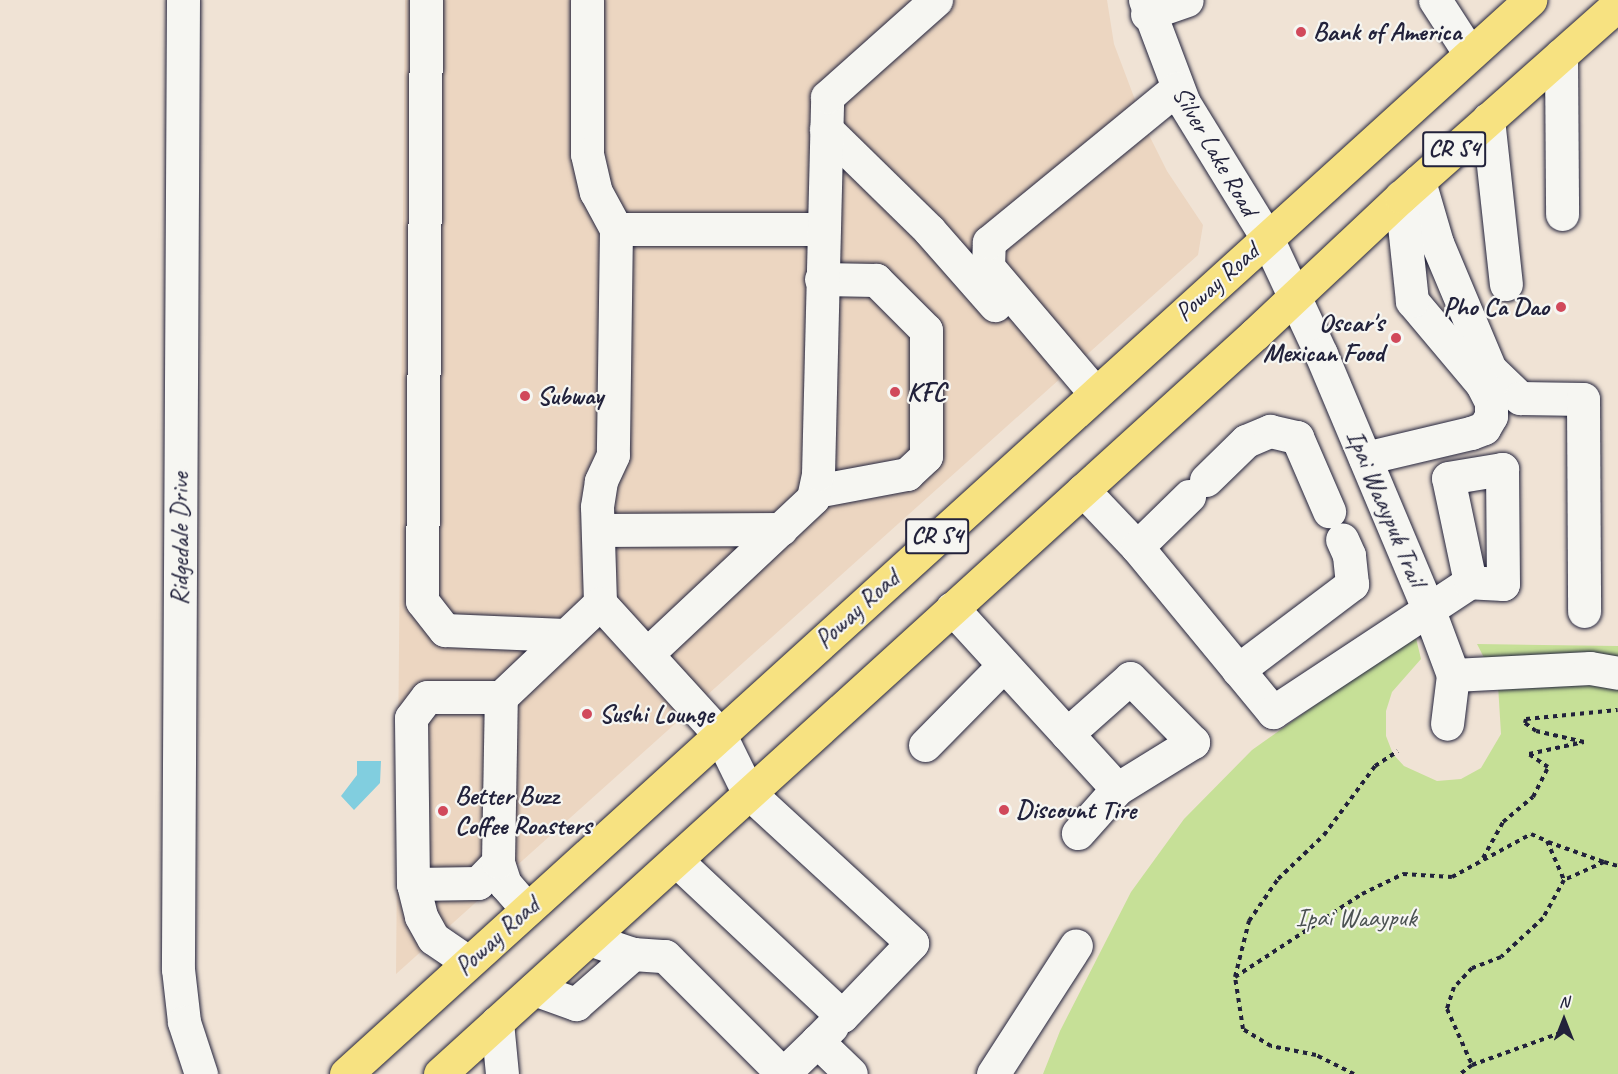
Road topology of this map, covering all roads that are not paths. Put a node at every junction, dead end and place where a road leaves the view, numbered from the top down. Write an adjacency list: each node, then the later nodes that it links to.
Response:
1 (183, 0): 61 (street, Ridgedale Drive)
2 (426, 0): 35 (street)
3 (587, 0): 17 (street)
4 (936, 0): 14 (street)
5 (1187, 0): 8 (street)
6 (1435, 0): 10 (street)
7 (1530, 0): 10 (main road, Poway Road / CR S4)
8 (1146, 7): 12 (street, Silver Lake Road)
9 (1615, 12): 11 (main road, CR S4)
10 (1470, 54): 19 (main road, Poway Road / CR S4)
11 (1561, 55): 13 (main road, CR S4); 16 (street)
12 (1177, 88): 19 (street, Silver Lake Road); 23 (street)
13 (1488, 119): 15 (main road, CR S4); 21 (street)
14 (826, 129): 18 (street); 23 (street)
15 (1410, 189): 22 (main road, CR S4); 24 (street); 34 (street)
16 (1562, 214)
17 (616, 229): 18 (street); 28 (street)
18 (823, 229): 20 (street)
19 (1267, 238): 22 (street, Silver Lake Road); 23 (main road, Poway Road / CR S4)
20 (821, 279): 26 (street); 26 (street)
21 (1506, 284)
22 (1294, 298): 24 (street, Ipai Waaypuk Trail); 25 (main road, CR S4)
23 (1089, 398): 44 (main road, Poway Road / CR S4)
24 (1365, 458): 33 (street, Ipai Waaypuk Trail)
25 (1083, 490): 29 (street); 32 (main road, CR S4)
26 (816, 491): 27 (street)
27 (781, 529): 28 (street); 36 (street)
28 (597, 530): 31 (street)
29 (1137, 548): 38 (street); 38 (street)
30 (1470, 582): 33 (street)
31 (600, 603): 35 (street); 36 (street)
32 (952, 608): 37 (street); 47 (main road, CR S4)
33 (1428, 608): 38 (street); 40 (street, Ipai Waaypuk Trail)
34 (1584, 610)
35 (565, 636): 41 (street)
36 (647, 654): 44 (street)
37 (1004, 665): 43 (street); 45 (street)
38 (1238, 670)
39 (1618, 673): 40 (street)
40 (1453, 675): 42 (street, Ipai Waaypuk Trail)
41 (501, 697): 50 (street); 51 (street)
42 (1447, 724)
43 (1067, 734): 46 (street); 46 (street)
44 (720, 735): 47 (street); 52 (main road, Poway Road / CR S4)
45 (925, 746)
46 (1117, 789): 48 (street)
47 (748, 792): 49 (main road, CR S4); 58 (street)
48 (1078, 833)
49 (676, 860): 53 (main road, CR S4); 58 (street)
50 (498, 862): 51 (street); 52 (street)
51 (413, 884): 56 (street)
52 (527, 909): 56 (main road, Poway Road / CR S4)
53 (589, 939): 55 (street); 57 (main road, CR S4)
54 (1076, 945): 66 (street)
55 (633, 954): 57 (street); 60 (street)
56 (468, 962): 62 (main road, Poway Road / CR S4)
57 (534, 989): 59 (main road, CR S4)
58 (842, 1016): 60 (street)
59 (497, 1022): 63 (main road, CR S4); 64 (street)
60 (817, 1041): 65 (street)
61 (201, 1074)
62 (346, 1074)
63 (440, 1074)
64 (502, 1074)
65 (851, 1074)
66 (993, 1074)

